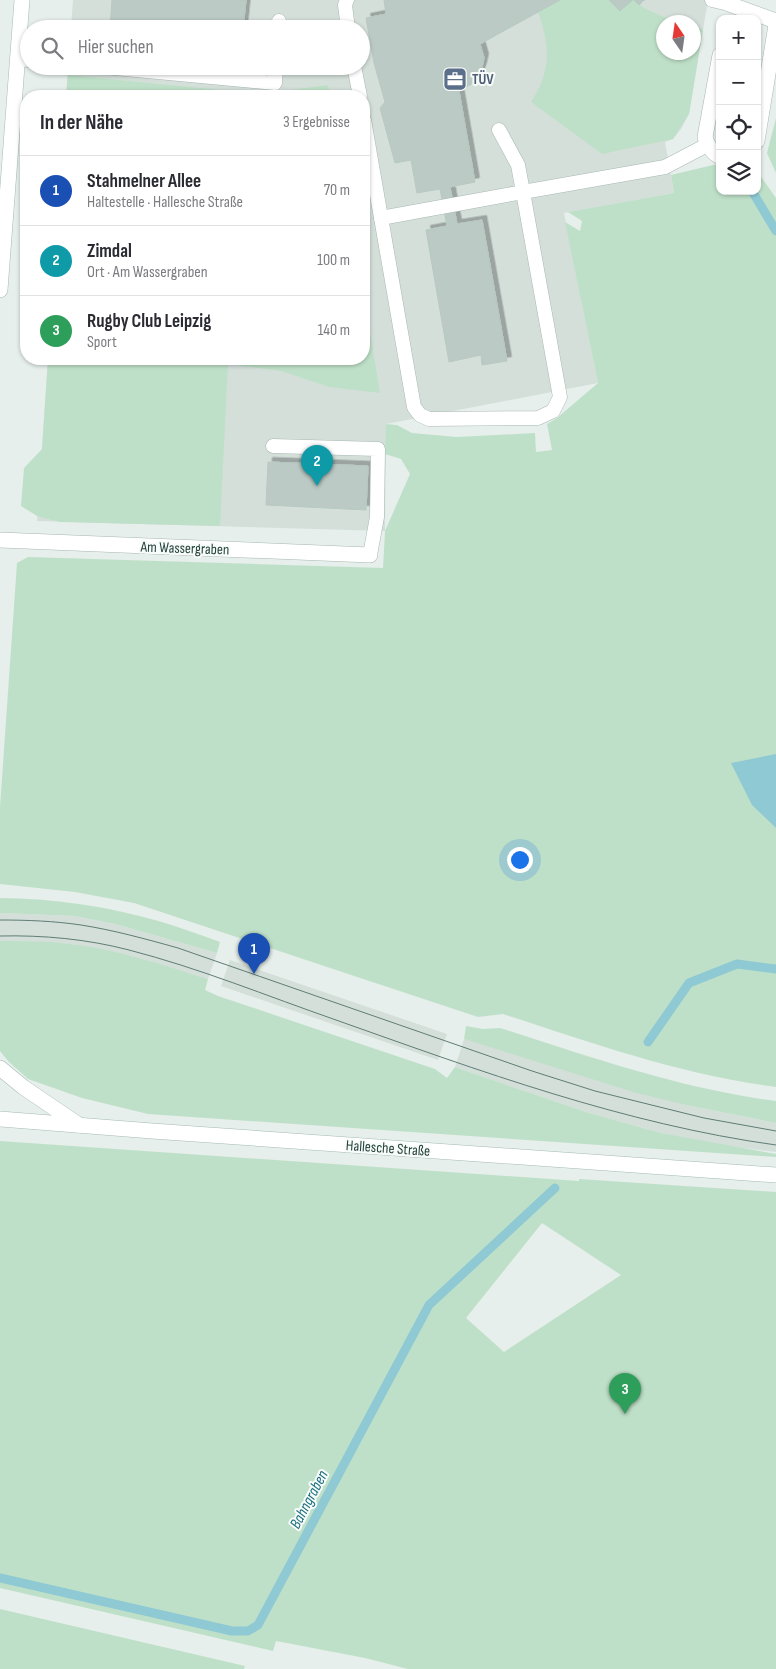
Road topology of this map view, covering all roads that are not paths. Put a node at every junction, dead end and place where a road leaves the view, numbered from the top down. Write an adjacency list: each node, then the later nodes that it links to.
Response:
1 (22, 0): 5 (street)
2 (347, 0): 6 (lane)
3 (712, 0): 4 (lane)
4 (728, 8): 7 (street)
5 (22, 20)
6 (347, 20)
7 (776, 21)
8 (776, 25): 15 (street)
9 (719, 60): 17 (street)
10 (21, 75): 22 (street)
11 (190, 75): 12 (lane)
12 (275, 75)
13 (356, 75): 14 (lane)
14 (359, 90)
15 (761, 117)
16 (499, 130): 20 (lane)
17 (707, 145): 18 (street); 20 (lane)
18 (716, 154)
19 (370, 155): 21 (lane)
20 (523, 192): 21 (lane); 21 (lane)
21 (381, 218)
22 (0, 290)
23 (273, 446): 25 (lane)
24 (0, 540): 25 (street, Am Wassergraben)
25 (370, 555)
26 (0, 1068): 28 (street)
27 (0, 1119): 28 (street, Hallesche Straße)
28 (80, 1126): 29 (street, Hallesche Straße)
29 (776, 1175)

